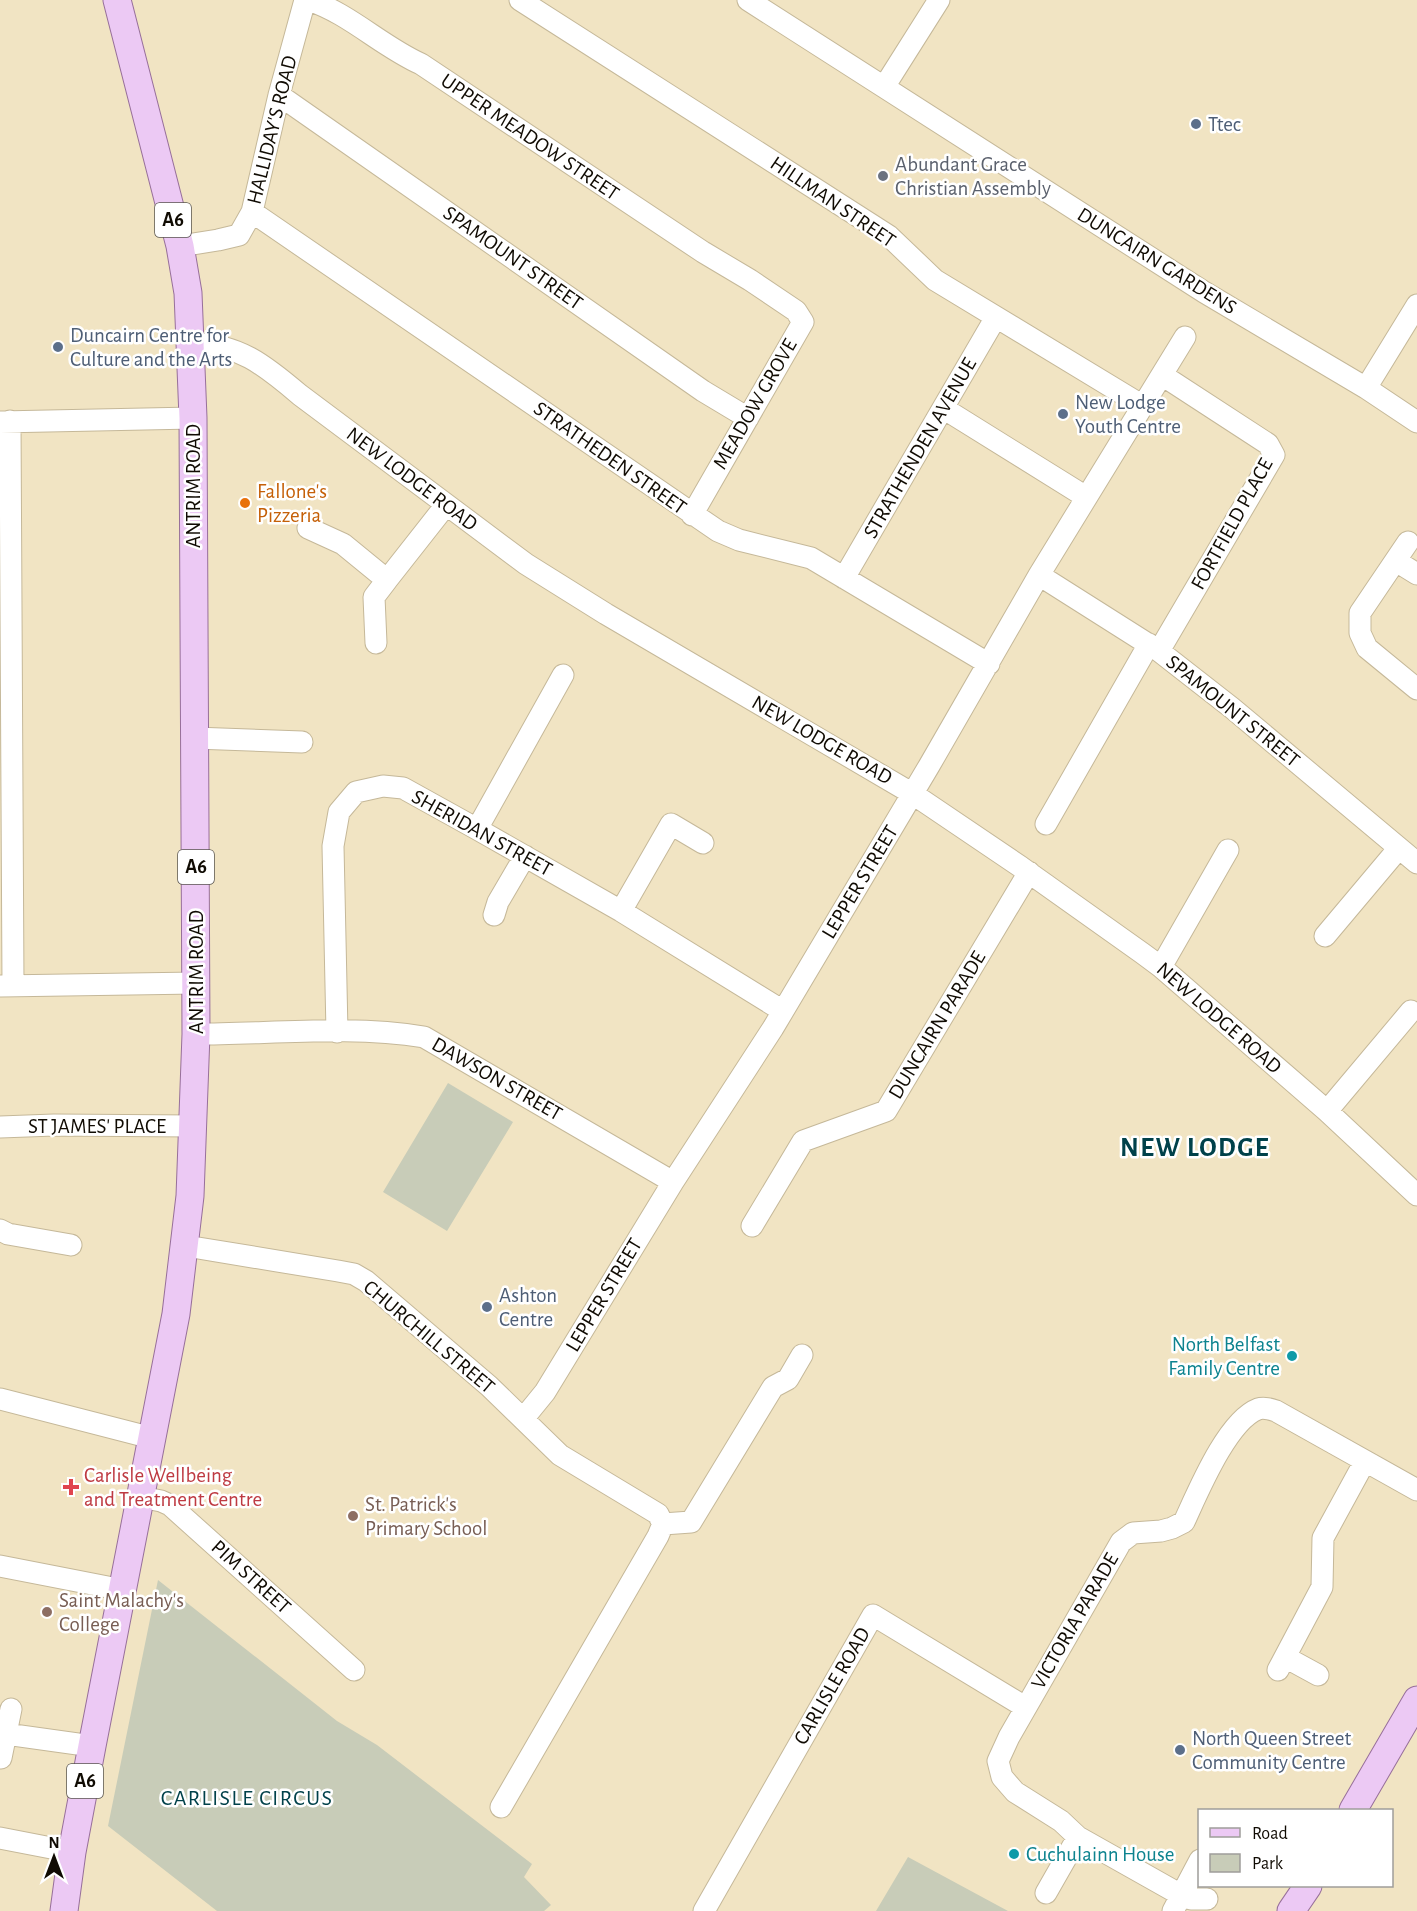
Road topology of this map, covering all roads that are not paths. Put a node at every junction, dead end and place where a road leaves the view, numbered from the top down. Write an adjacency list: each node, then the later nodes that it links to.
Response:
1 (117, 0): 9 (main road, ANTRIM ROAD / A6)
2 (306, 0): 7 (street, HALLIDAY'S ROAD); 10 (street, UPPER MEADOW STREET)
3 (520, 0): 12 (street, HILLMAN STREET)
4 (748, 0): 6 (street, DUNCAIRN GARDENS)
5 (939, 0): 6 (street)
6 (884, 87): 16 (street, DUNCAIRN GARDENS)
7 (279, 95): 8 (street, HALLIDAY'S ROAD); 20 (street, SPAMOUNT STREET)
8 (252, 212): 9 (street, HALLIDAY'S ROAD); 25 (street, STRATHEDEN STREET)
9 (180, 246): 14 (main road, ANTRIM ROAD / A6)
10 (750, 280): 20 (street, MEADOW GROVE)
11 (1417, 305): 16 (street)
12 (996, 317): 17 (street, HILLMAN STREET); 18 (street, STRATHENDEN AVENUE)
13 (1185, 337): 15 (street, LEPPER STREET)
14 (190, 344): 19 (main road, ANTRIM ROAD / A6); 24 (street, NEW LODGE ROAD)
15 (1162, 375): 17 (street, LEPPER STREET); 34 (street, FORTFIELD PLACE)
16 (1366, 388): 22 (street, DUNCAIRN GARDENS)
17 (1143, 406): 23 (street, LEPPER STREET)
18 (943, 408): 23 (street); 31 (street, STRATHENDEN AVENUE)
19 (193, 418): 21 (street); 38 (main road, ANTRIM ROAD / A6)
20 (748, 418): 25 (street, MEADOW GROVE)
21 (5, 422): 41 (street)
22 (1417, 422)
23 (1086, 497): 30 (street, LEPPER STREET)
24 (446, 505): 32 (street); 40 (street, NEW LODGE ROAD)
25 (692, 515): 31 (street, STRATHEDEN STREET)
26 (308, 528): 32 (street)
27 (1408, 542): 28 (street)
28 (1396, 561): 29 (street); 37 (street)
29 (1417, 574)
30 (1039, 575): 34 (street, SPAMOUNT STREET); 35 (street, LEPPER STREET)
31 (844, 578): 35 (street, STRATHEDEN STREET)
32 (387, 580): 33 (street)
33 (376, 643)
34 (1154, 647): 42 (street); 45 (street, SPAMOUNT STREET)
35 (989, 664): 40 (street, LEPPER STREET)
36 (563, 675): 43 (street)
37 (1417, 689)
38 (195, 738): 39 (street); 54 (main road, ANTRIM ROAD / A6)
39 (302, 742)
40 (913, 794): 49 (street, NEW LODGE ROAD); 56 (street, LEPPER STREET)
41 (6, 808): 55 (street)
42 (1046, 824)
43 (477, 828): 47 (street, SHERIDAN STREET); 58 (street, SHERIDAN STREET)
44 (703, 843): 50 (street)
45 (1399, 848): 48 (street, SPAMOUNT STREET); 52 (street)
46 (1228, 850): 53 (street)
47 (525, 856): 50 (street, SHERIDAN STREET); 51 (street)
48 (1417, 862)
49 (1029, 872): 53 (street, NEW LODGE ROAD); 65 (street, DUNCAIRN PARADE)
50 (621, 911): 56 (street, SHERIDAN STREET)
51 (494, 915)
52 (1325, 936)
53 (1161, 967): 60 (street, NEW LODGE ROAD)
54 (196, 983): 55 (street); 59 (main road, ANTRIM ROAD / A6)
55 (7, 986)
56 (783, 1011): 63 (street, LEPPER STREET)
57 (1411, 1011): 60 (street)
58 (337, 1032): 59 (street, DAWSON STREET); 63 (street, DAWSON STREET)
59 (196, 1034): 61 (main road, ANTRIM ROAD / A6)
60 (1327, 1111): 64 (street, NEW LODGE ROAD)
61 (194, 1126): 62 (street, ST JAMES' PLACE); 68 (main road, ANTRIM ROAD / A6)
62 (0, 1127)
63 (673, 1182): 71 (street, LEPPER STREET)
64 (1417, 1195)
65 (752, 1226)
66 (0, 1230): 67 (street)
67 (71, 1245)
68 (186, 1246): 71 (street, CHURCHILL STREET); 72 (main road, ANTRIM ROAD / A6)
69 (802, 1355): 76 (street)
70 (0, 1399): 72 (street)
71 (523, 1419): 76 (street, CHURCHILL STREET)
72 (152, 1438): 75 (main road, ANTRIM ROAD / A6)
73 (1365, 1461): 74 (street, VICTORIA PARADE); 80 (street); 82 (street, VICTORIA PARADE)
74 (1417, 1490)
75 (141, 1497): 78 (main road, ANTRIM ROAD / A6); 79 (street, PIM STREET)
76 (663, 1524): 87 (street)
77 (0, 1566): 78 (street)
78 (123, 1590): 85 (main road, ANTRIM ROAD / A6)
79 (354, 1670)
80 (1318, 1675)
81 (1417, 1700): 88 (main road)
82 (1025, 1707): 89 (street, VICTORIA PARADE); 98 (street, CARLISLE ROAD)
83 (11, 1709): 84 (street)
84 (6, 1734): 85 (street); 86 (street)
85 (92, 1746): 91 (main road, ANTRIM ROAD / A6)
86 (0, 1758)
87 (501, 1807)
88 (1354, 1809)
89 (1078, 1837): 94 (street); 96 (street, VICTORIA PARADE)
90 (0, 1838): 91 (street)
91 (72, 1852): 97 (main road, ANTRIM ROAD / A6)
92 (1198, 1864): 96 (street)
93 (1307, 1887): 99 (main road)
94 (1046, 1893)
95 (1207, 1899): 96 (street, VICTORIA PARADE)
96 (1177, 1903)
97 (63, 1909)
98 (704, 1911)
99 (1291, 1911)

